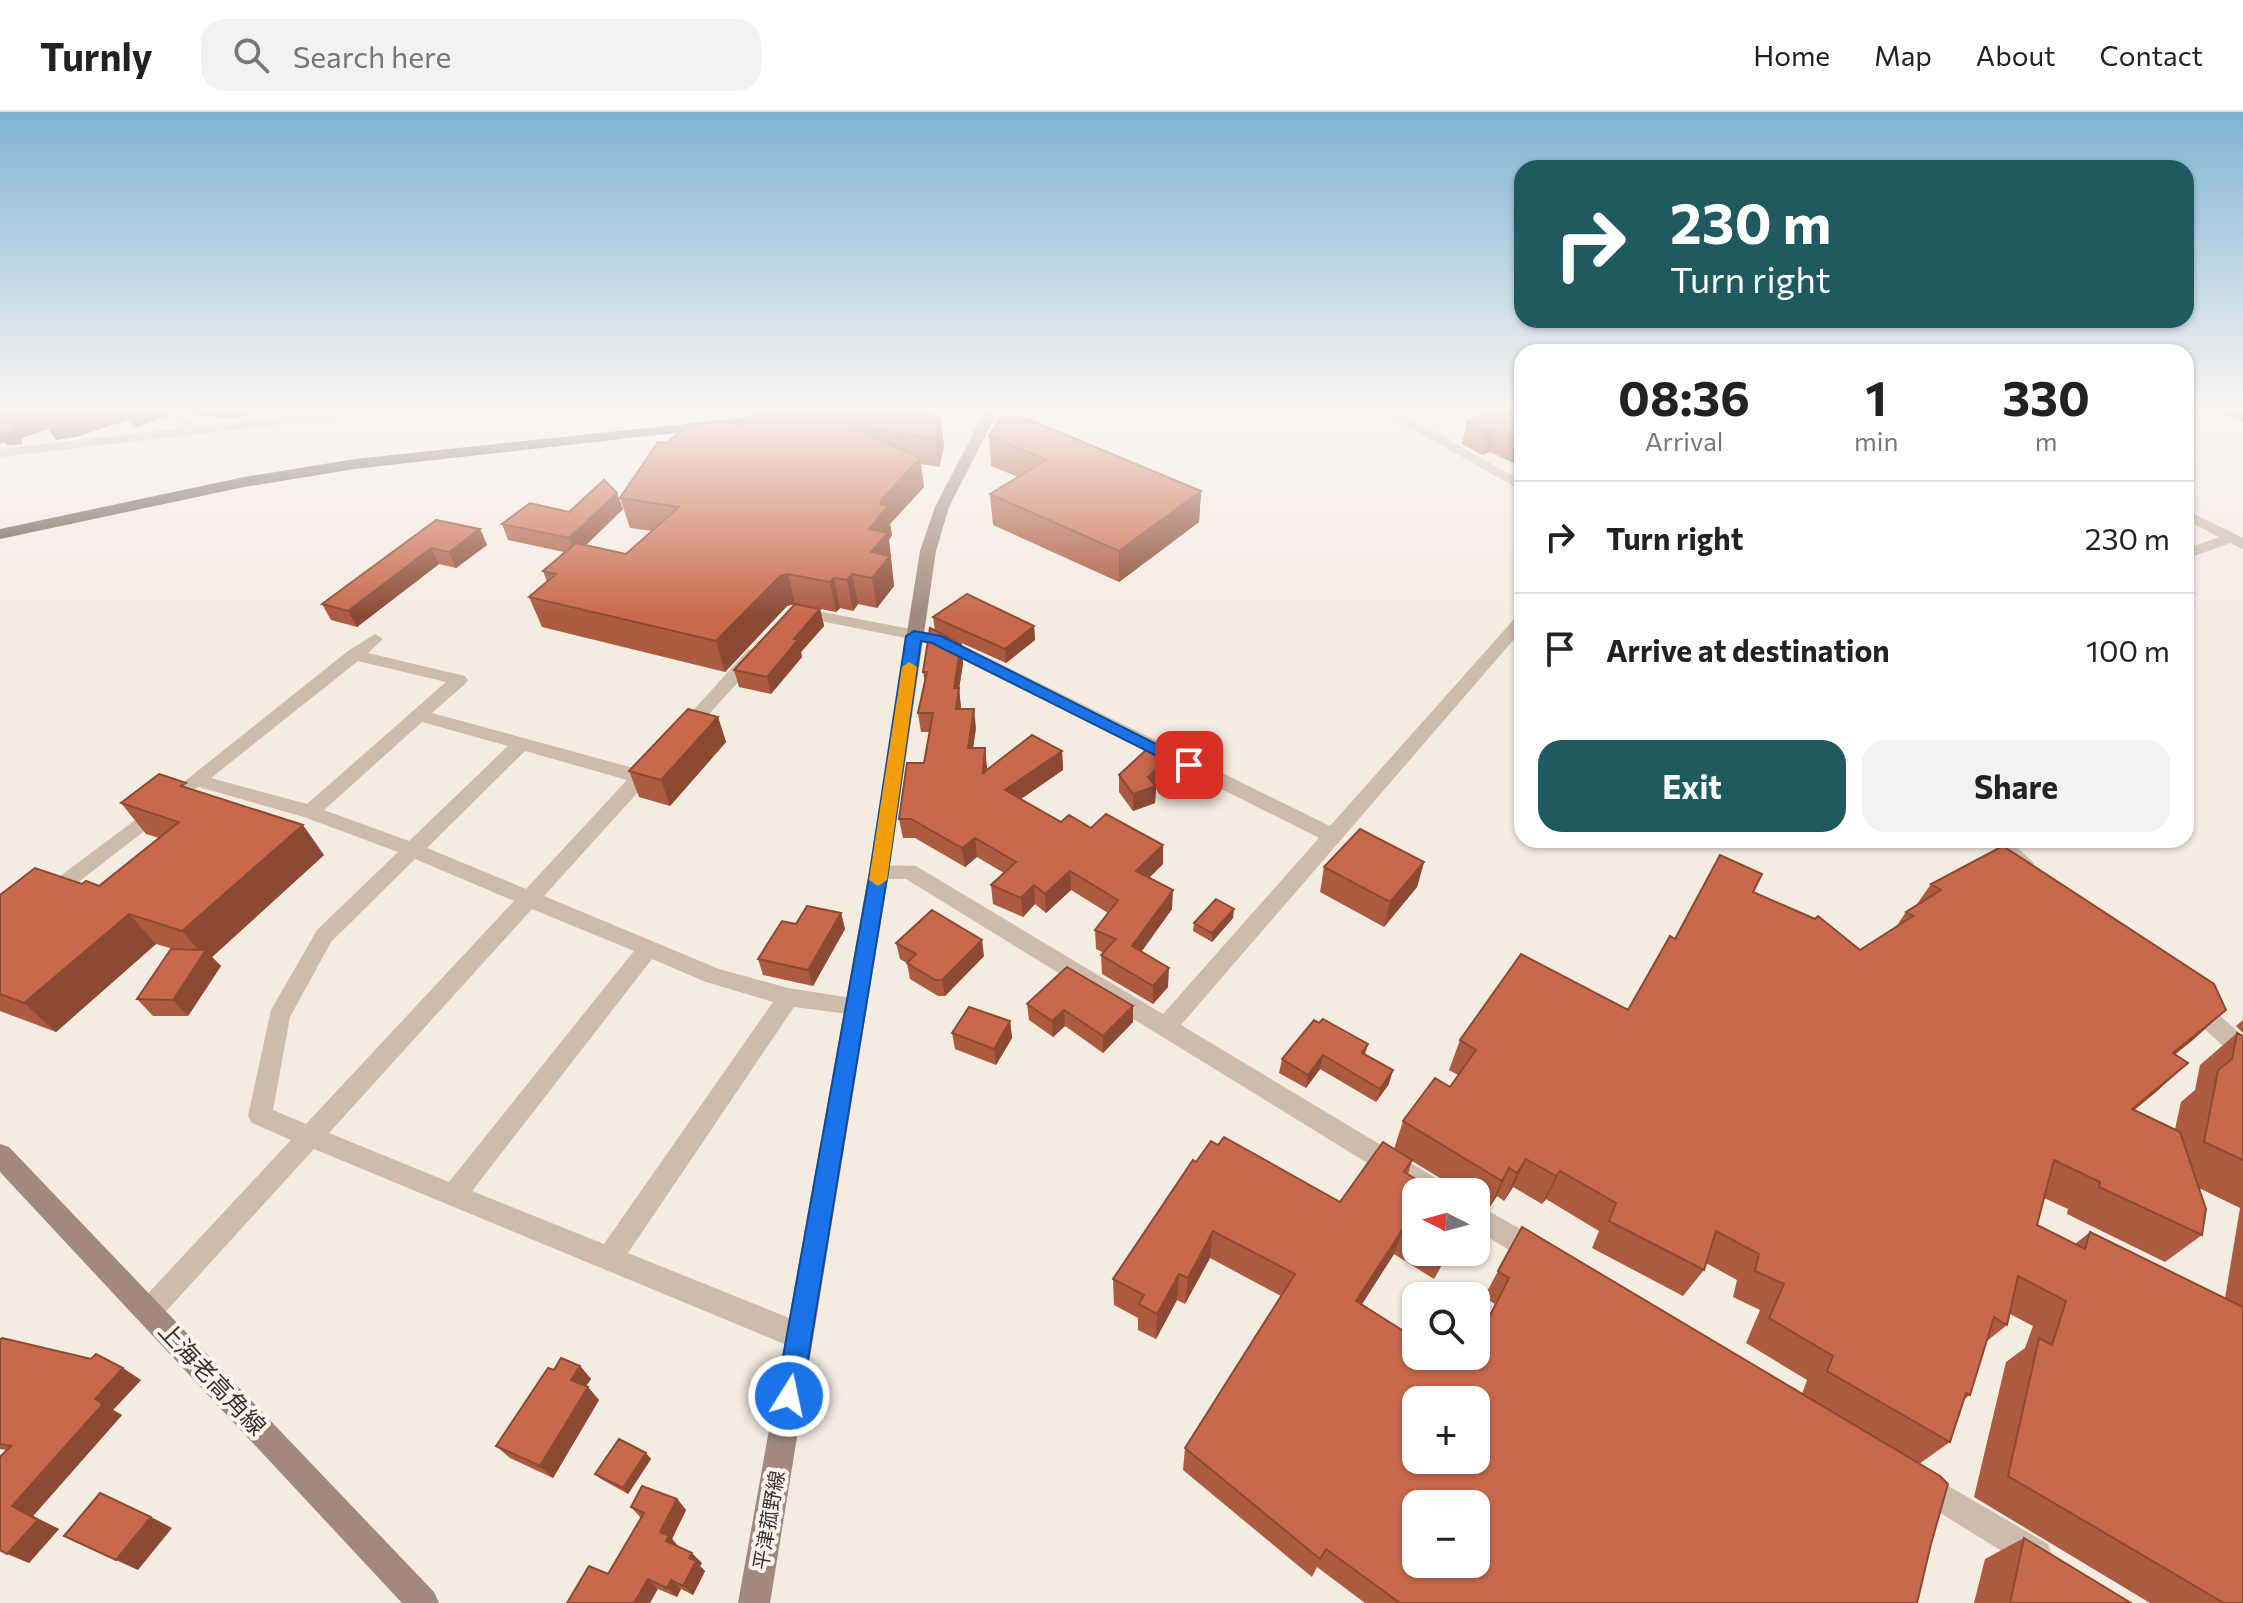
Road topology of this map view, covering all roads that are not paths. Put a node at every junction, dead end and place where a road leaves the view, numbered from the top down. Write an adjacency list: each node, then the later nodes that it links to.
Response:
1 (277, 477): 4 (highway)
2 (958, 477): 8 (main road, 平津菰野線)
3 (2194, 518): 5 (street)
4 (0, 534)
5 (2237, 541): 6 (street)
6 (2194, 552)
7 (1514, 629): 16 (street)
8 (914, 636): 13 (street); 16 (street); 19 (main road, 平津菰野線)
9 (375, 639): 10 (street)
10 (354, 655): 11 (street); 14 (street)
11 (420, 716): 12 (street); 15 (street)
12 (521, 744): 13 (street); 18 (street)
13 (641, 777): 21 (street)
14 (196, 780): 15 (street); 22 (street)
15 (310, 812): 18 (street)
16 (1330, 835): 27 (street)
17 (2005, 848): 20 (street)
18 (413, 850): 21 (street); 29 (street)
19 (879, 872): 26 (main road, 平津菰野線); 27 (street)
20 (2042, 879)
21 (531, 897): 23 (street); 29 (street)
22 (37, 904)
23 (648, 949): 25 (street); 32 (street)
24 (2181, 994): 28 (street)
25 (788, 997): 26 (street); 34 (street)
26 (856, 1006): 37 (main road, 平津菰野線)
27 (1166, 1026): 31 (street)
28 (2243, 1050)
29 (310, 1136): 32 (street); 36 (street)
30 (0, 1155): 36 (main road, 上海老高角線)
31 (1414, 1178)
32 (454, 1195): 34 (street)
33 (1490, 1224): 35 (street)
34 (609, 1259): 37 (street)
35 (1558, 1265)
36 (150, 1310): 42 (main road, 上海老高角線)
37 (799, 1336): 43 (main road, 平津菰野線)
38 (1897, 1470): 39 (street)
39 (1938, 1495): 40 (street); 41 (street)
40 (1930, 1526)
41 (2065, 1572)
42 (423, 1603)
43 (754, 1603)

